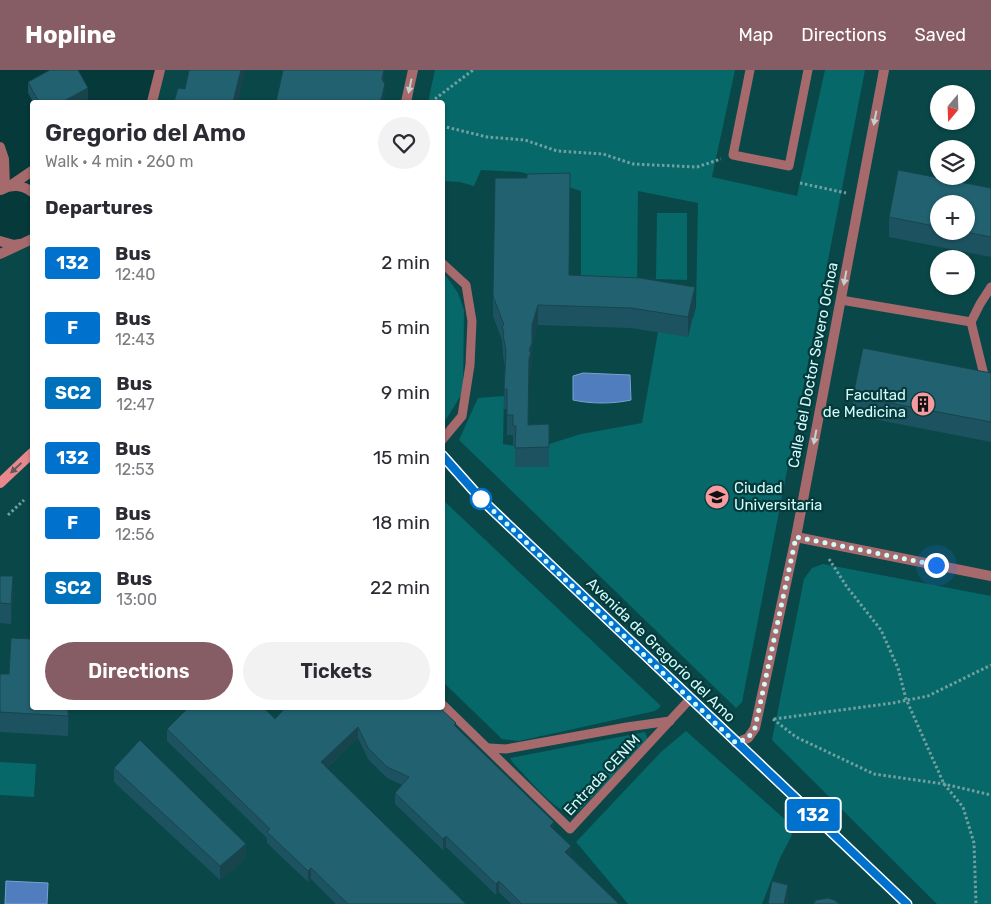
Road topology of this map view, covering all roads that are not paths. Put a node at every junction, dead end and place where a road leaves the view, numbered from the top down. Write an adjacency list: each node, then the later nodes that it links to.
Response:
1 (160, 70): 6 (street)
2 (413, 70): 7 (street, one-way to 7)
3 (750, 70): 4 (lane)
4 (808, 70)
5 (884, 70): 17 (street, Calle del Doctor Severo Ochoa, one-way to 17)
6 (152, 100)
7 (406, 100)
8 (0, 147): 10 (street)
9 (30, 172): 10 (street)
10 (5, 188): 11 (street)
11 (30, 191)
12 (0, 241): 13 (street)
13 (28, 242): 14 (street)
14 (0, 254)
15 (445, 266): 20 (lane)
16 (991, 287): 18 (lane)
17 (841, 300): 18 (lane); 24 (street, Calle del Doctor Severo Ochoa, one-way to 24)
18 (971, 322): 19 (lane)
19 (985, 379)
20 (445, 436)
21 (30, 456): 23 (street, one-way to 23)
22 (445, 458): 26 (street, Avenida de Gregorio del Amo)
23 (0, 483)
24 (796, 537): 25 (street); 29 (street, Calle del Doctor Severo Ochoa)
25 (991, 576)
26 (690, 699): 28 (lane, Entrada CENIM); 29 (street, Avenida de Gregorio del Amo)
27 (445, 707): 30 (lane, Entrada CENIM)
28 (670, 722): 30 (lane, Entrada CENIM); 30 (lane, Entrada CENIM)
29 (736, 743): 31 (street, Avenida de Gregorio del Amo)
30 (489, 748)
31 (907, 904)

